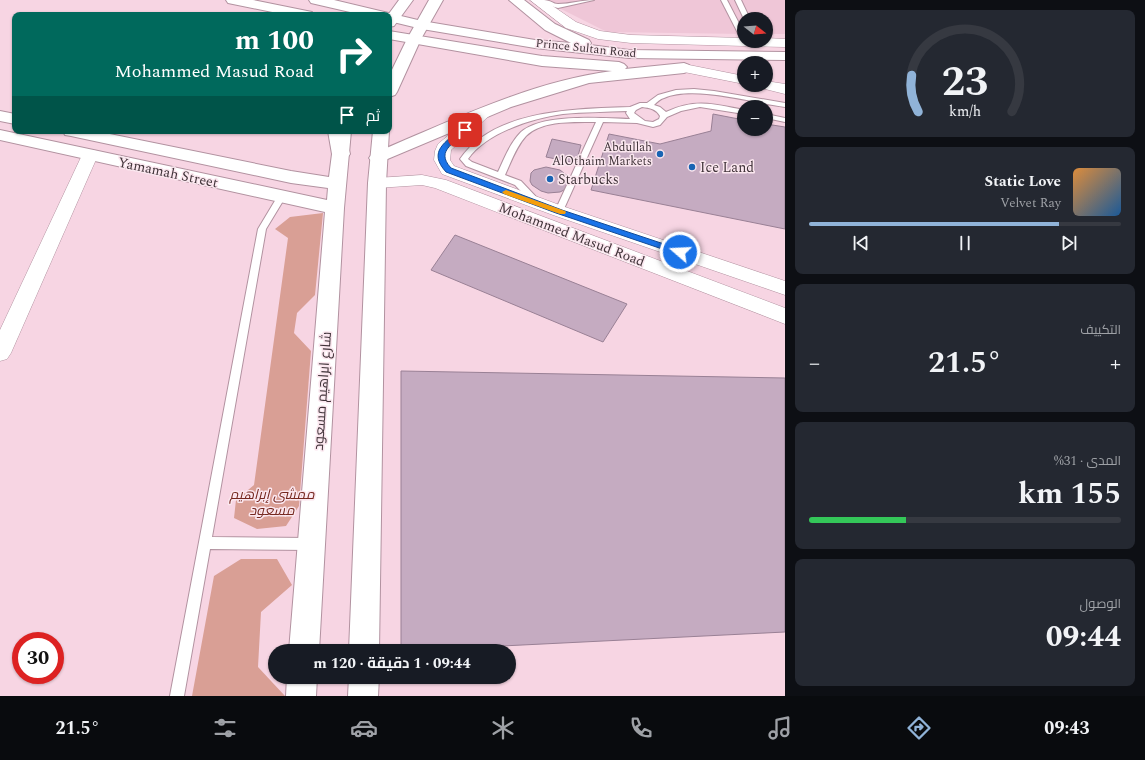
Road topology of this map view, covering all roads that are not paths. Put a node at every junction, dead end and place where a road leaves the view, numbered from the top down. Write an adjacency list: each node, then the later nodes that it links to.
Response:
1 (223, 0): 12 (main road)
2 (232, 0): 13 (main road)
3 (316, 0): 14 (main road, Prince Sultan Road)
4 (406, 0): 16 (main road)
5 (436, 0): 19 (main road)
6 (516, 0): 25 (main road)
7 (536, 0): 22 (street)
8 (546, 0): 9 (lane)
9 (591, 0)
10 (724, 0): 18 (lane)
11 (738, 0): 15 (lane)
12 (252, 12)
13 (292, 12)
14 (364, 12)
15 (744, 12)
16 (392, 14)
17 (392, 19): 19 (main road, Prince Sultan Road)
18 (737, 20)
19 (422, 25): 21 (main road); 25 (main road, Prince Sultan Road)
20 (392, 35): 21 (main road, Prince Sultan Road)
21 (414, 39): 27 (main road, Prince Sultan Road); 32 (main road)
22 (737, 41)
23 (773, 42): 24 (street)
24 (785, 43)
25 (672, 54): 26 (main road, Prince Sultan Road)
26 (785, 56)
27 (684, 68): 28 (main road, Prince Sultan Road); 31 (street); 39 (main road)
28 (737, 70)
29 (773, 70): 30 (main road)
30 (785, 70)
31 (737, 79)
32 (392, 86)
33 (773, 86): 34 (street)
34 (785, 89)
35 (649, 105): 36 (lane); 37 (lane); 41 (lane)
36 (785, 106)
37 (631, 109): 46 (lane); 55 (lane)
38 (737, 111): 41 (lane)
39 (485, 112): 54 (main road); 59 (street, Mohammed Masud Road)
40 (0, 116): 43 (main road)
41 (664, 116): 46 (lane)
42 (773, 117): 44 (lane)
43 (12, 118)
44 (785, 120)
45 (600, 121): 46 (lane); 55 (lane); 61 (lane)
46 (637, 122)
47 (85, 134): 57 (main road, Yamamah Street)
48 (337, 134): 52 (main road)
49 (343, 134): 52 (main road, شارع ابراهيم مسعود)
50 (381, 134): 54 (main road)
51 (0, 135): 53 (main road, Yamamah Street)
52 (341, 154): 57 (main road, شارع ابراهيم مسعود)
53 (90, 155): 58 (main road, Yamamah Street); 64 (street)
54 (378, 158): 56 (main road)
55 (500, 176): 59 (lane)
56 (377, 183): 63 (street, Mohammed Masud Road); 68 (main road)
57 (338, 184): 60 (main road, شارع ابراهيم مسعود)
58 (282, 196): 60 (main road, Yamamah Street); 65 (lane)
59 (537, 203): 61 (street, Mohammed Masud Road)
60 (336, 208): 66 (main road, شارع ابراهيم مسعود)
61 (559, 211): 62 (street, Mohammed Masud Road)
62 (785, 288)
63 (785, 316)
64 (2, 346)
65 (205, 543): 66 (lane); 71 (lane)
66 (311, 544): 67 (main road, شارع ابراهيم مسعود)
67 (304, 644)
68 (364, 644)
69 (302, 684): 72 (main road)
70 (364, 684): 73 (main road)
71 (177, 696)
72 (301, 696)
73 (363, 696)

